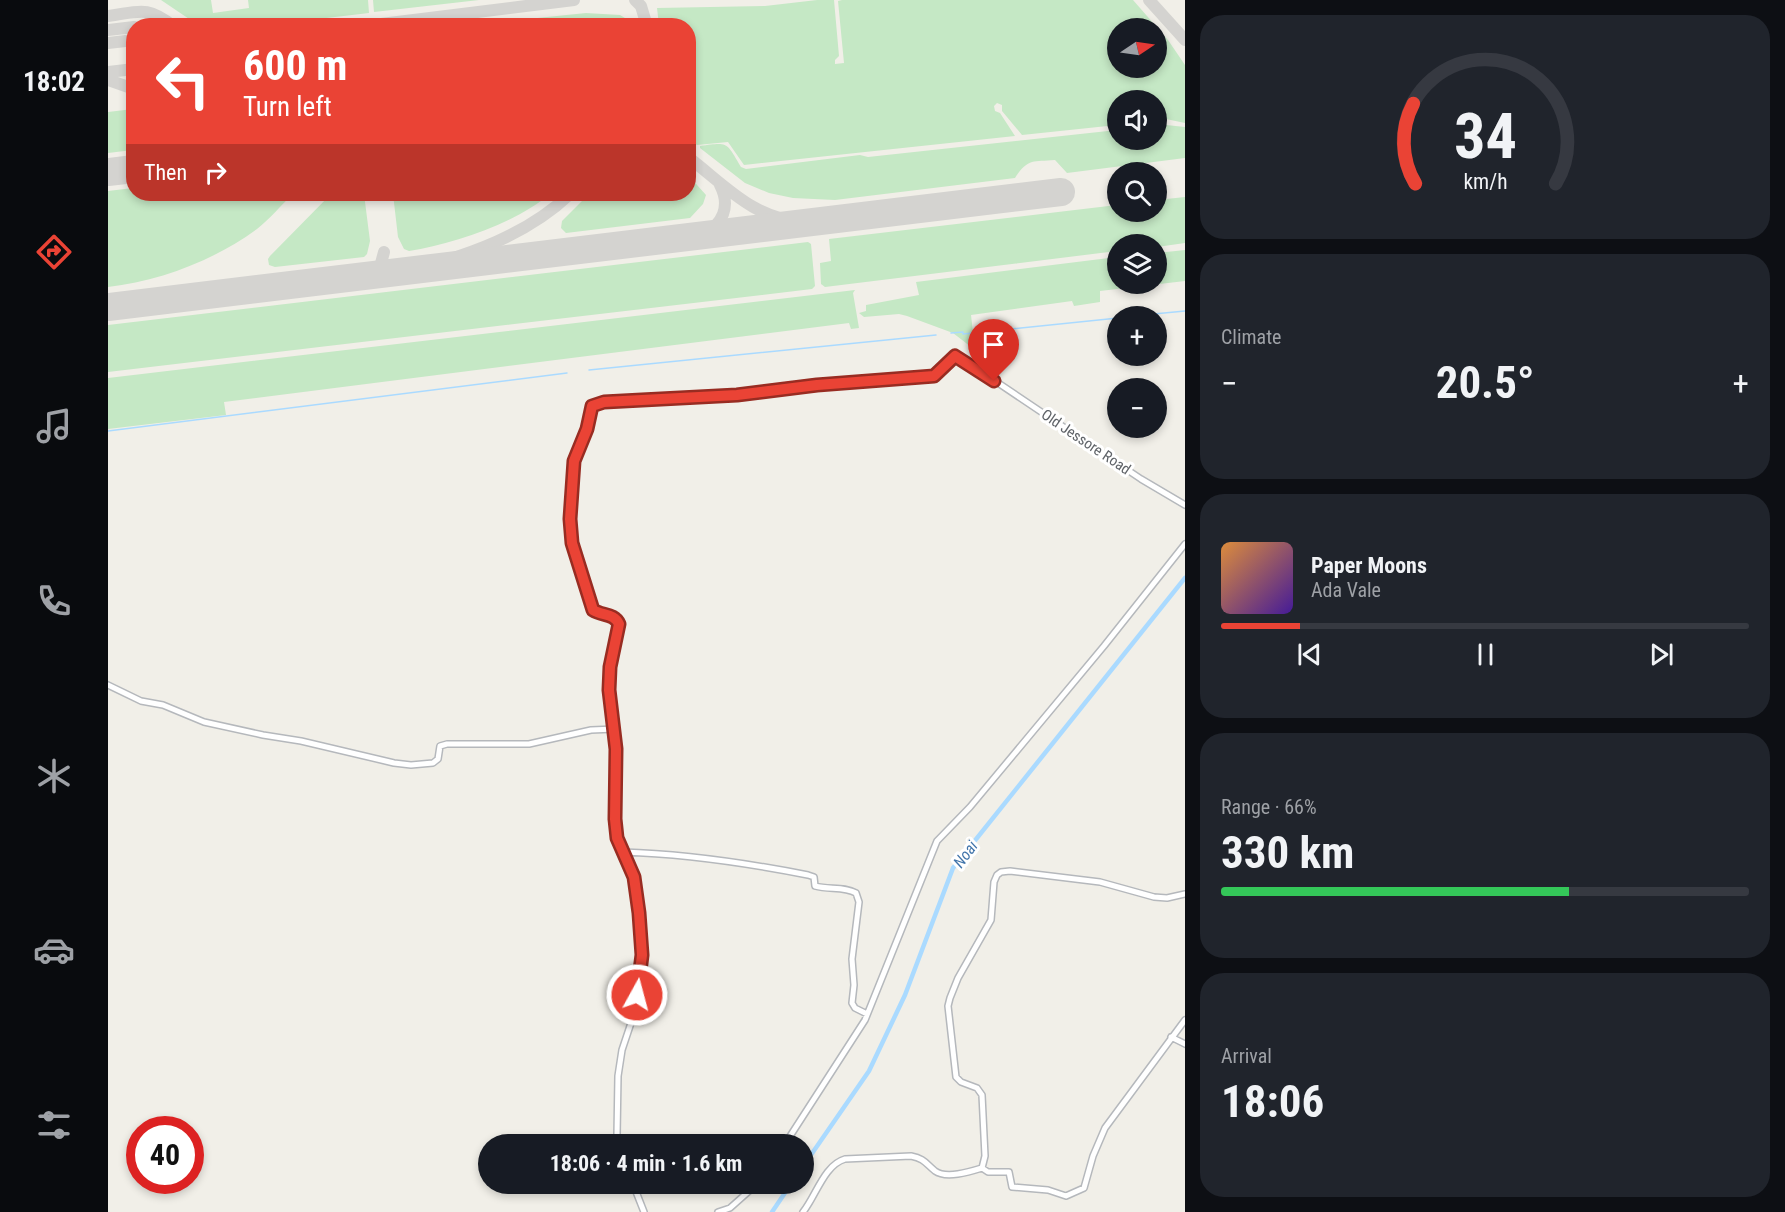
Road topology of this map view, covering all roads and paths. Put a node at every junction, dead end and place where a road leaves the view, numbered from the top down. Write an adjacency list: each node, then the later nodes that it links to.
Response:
1 (1185, 505): 4 (street, Old Jessore Road)
2 (1185, 544): 7 (street)
3 (108, 686): 4 (street)
4 (615, 729): 5 (street)
5 (623, 852): 7 (street); 11 (street)
6 (1185, 894): 13 (street)
7 (867, 1014): 12 (street)
8 (1185, 1020): 9 (street)
9 (1171, 1037): 10 (street); 13 (street)
10 (1185, 1044)
11 (616, 1134)
12 (792, 1134)
13 (982, 1168): 18 (street)
14 (637, 1194): 16 (street)
15 (746, 1194): 17 (street)
16 (644, 1212)
17 (718, 1212)
18 (803, 1212)

